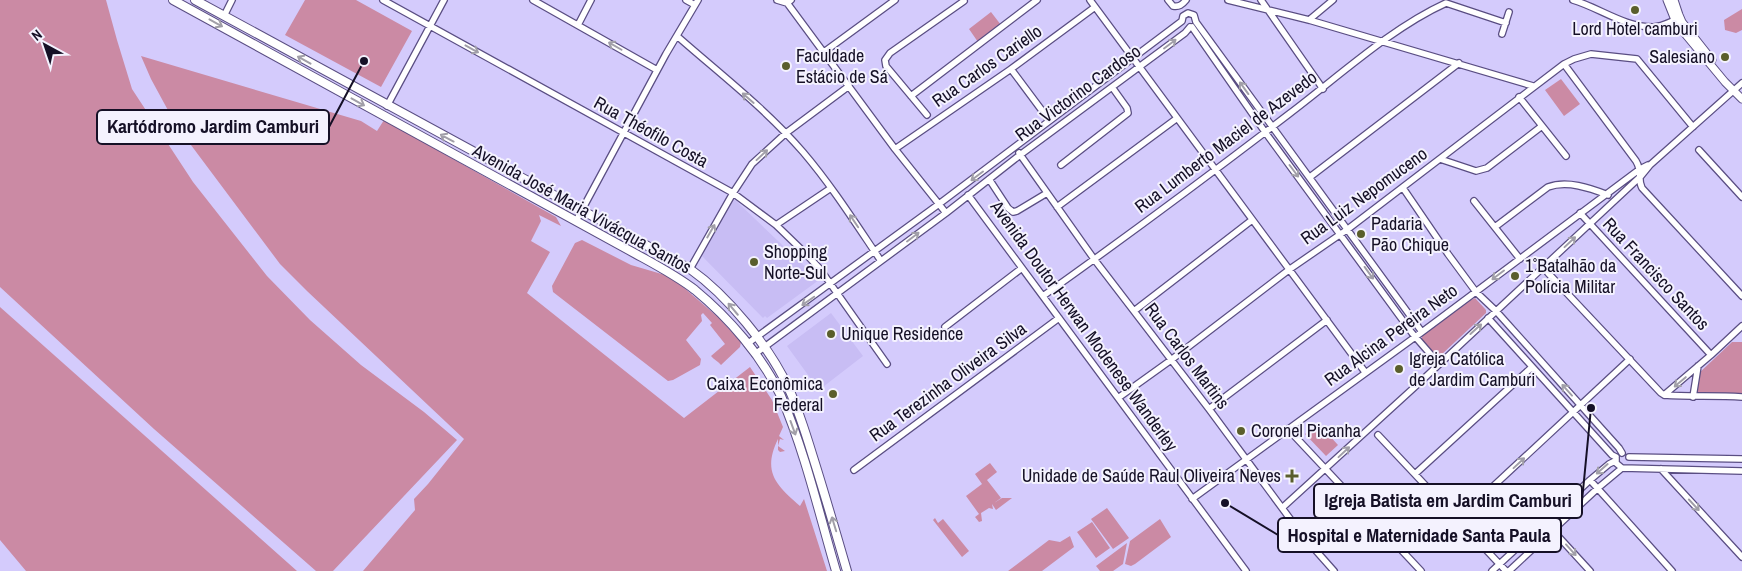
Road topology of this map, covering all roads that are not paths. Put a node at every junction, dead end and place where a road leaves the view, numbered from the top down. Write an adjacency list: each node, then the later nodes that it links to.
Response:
1 (173, 0): 96 (main road, Avenida José Maria Vivácqua Santos, one-way to 96)
2 (195, 0): 29 (main road, Avenida José Maria Vivácqua Santos)
3 (232, 0): 29 (street)
4 (383, 0): 36 (street, Rua Théofilo Costa)
5 (444, 0): 36 (street)
6 (533, 0): 34 (street)
7 (591, 0): 34 (street)
8 (686, 0): 22 (street)
9 (777, 0): 19 (street)
10 (895, 0): 42 (street)
11 (1090, 0): 25 (street)
12 (1168, 0): 24 (street)
13 (1229, 0): 26 (street)
14 (1261, 0): 26 (street)
15 (1333, 0): 31 (street)
16 (1573, 0): 32 (street)
17 (1667, 0): 32 (street)
18 (1674, 0): 54 (street)
19 (788, 1): 42 (street)
20 (964, 1): 55 (street)
21 (1033, 1): 55 (street)
22 (696, 2): 40 (street)
23 (1185, 2): 24 (street); 28 (street)
24 (1173, 6): 30 (street)
25 (1095, 7): 43 (street); 48 (street, Rua Carlos Cariello)
26 (1269, 10): 31 (street); 53 (street)
27 (1509, 12): 33 (street)
28 (1190, 13): 30 (street); 35 (street)
29 (224, 16): 58 (main road, Avenida José Maria Vivácqua Santos, one-way to 29)
30 (1182, 19): 35 (street); 43 (street, Rua Victorino Cardoso)
31 (1309, 20): 41 (street)
32 (1675, 20): 54 (street)
33 (1506, 22): 39 (street); 41 (street, Rua Lumberto Maciel de Azevedo)
34 (578, 25): 47 (street, one-way to 34)
35 (1193, 25): 37 (street, Rua Victorino Cardoso); 38 (street); 63 (street, one-way to 35)
36 (430, 26): 58 (street); 66 (street, Rua Théofilo Costa, one-way to 66)
37 (1184, 33): 38 (street); 46 (street, Rua Victorino Cardoso, one-way to 37)
38 (1196, 34): 65 (street)
39 (1502, 34)
40 (677, 36): 47 (street); 67 (street, one-way to 40)
41 (1384, 41): 44 (street); 53 (street, Rua Lumberto Maciel de Azevedo)
42 (824, 52): 50 (street)
43 (1131, 58): 46 (street); 61 (street, Rua Victorino Cardoso)
44 (1459, 63): 51 (street); 79 (street)
45 (1564, 64): 51 (street, Rua Luiz Nepomuceno); 64 (street, Rua Luiz Nepomuceno); 76 (street)
46 (1139, 68): 52 (street, Rua Victorino Cardoso); 60 (street)
47 (657, 70): 66 (street)
48 (1011, 70): 61 (street); 69 (street, Rua Carlos Cariello)
49 (1742, 83): 54 (street)
50 (849, 86): 67 (street); 69 (street)
51 (1533, 86): 56 (street, Rua Luiz Nepomuceno)
52 (1112, 87): 71 (street, Rua Victorino Cardoso); 74 (street)
53 (1323, 89): 63 (street, Rua Lumberto Maciel de Azevedo)
54 (1734, 90): 57 (street); 64 (street)
55 (911, 96): 59 (street)
56 (1520, 97): 62 (street); 73 (street, Rua Luiz Nepomuceno)
57 (1741, 98)
58 (387, 106): 92 (main road, Avenida José Maria Vivácqua Santos, one-way to 58)
59 (926, 115)
60 (1176, 119): 77 (street); 91 (street)
61 (1049, 120): 68 (street, Rua Victorino Cardoso)
62 (1542, 126): 72 (street); 73 (street)
63 (1272, 127): 65 (street, Rua Lumberto Maciel de Azevedo); 79 (street)
64 (1693, 127): 75 (street)
65 (1265, 132): 77 (street, Rua Lumberto Maciel de Azevedo); 101 (street, one-way to 101)
66 (623, 133): 83 (street, Rua Théofilo Costa); 92 (street)
67 (786, 134): 81 (street); 83 (street, one-way to 67)
68 (1014, 148): 71 (street, Rua Victorino Cardoso); 90 (street, one-way to 90)
69 (895, 149): 90 (street)
70 (1699, 150): 87 (street)
71 (1020, 155): 80 (street); 84 (street, Rua Carlos Martins)
72 (1566, 156)
73 (1440, 159): 82 (street, Rua Luiz Nepomuceno)
74 (1061, 165)
75 (1650, 165): 76 (street); 78 (street)
76 (1640, 168): 78 (street); 86 (street, Rua Alcina Pereira Neto)
77 (1215, 169): 95 (street); 103 (street, Rua Lumberto Maciel de Azevedo)
78 (1641, 176): 89 (street); 114 (street)
79 (1310, 177): 100 (street)
80 (989, 179): 84 (street); 85 (street)
81 (831, 188): 98 (street); 102 (street, one-way to 81)
82 (1403, 188): 100 (street, Rua Luiz Nepomuceno); 111 (street)
83 (733, 193): 98 (street, Rua Théofilo Costa); 107 (street, one-way to 83)
84 (1047, 193): 91 (street, Rua Carlos Martins)
85 (968, 195): 93 (street); 106 (street, Avenida Doutor Herwan Modenese Wanderley)
86 (1607, 195): 89 (street); 94 (street, Rua Alcina Pereira Neto); 99 (street)
87 (1742, 197)
88 (1474, 200): 99 (street)
89 (1613, 200): 97 (street)
90 (939, 204): 93 (street); 102 (street)
91 (1057, 207): 103 (street, Rua Carlos Martins)
92 (581, 210): 96 (street); 107 (main road, Avenida José Maria Vivácqua Santos)
93 (946, 213): 105 (street, one-way to 93)
94 (1580, 213): 97 (street, Rua Francisco Santos); 104 (street, Rua Alcina Pereira Neto)
95 (1252, 220): 108 (street); 115 (street)
96 (576, 221): 126 (main road, Avenida José Maria Vivácqua Santos)
97 (1589, 224): 116 (street, one-way to 97); 129 (street, Rua Francisco Santos)
98 (776, 225): 110 (street, Rua Théofilo Costa)
99 (1495, 227): 104 (street)
100 (1348, 229): 101 (street, Rua Luiz Nepomuceno); 122 (street)
101 (1341, 234): 108 (street, Rua Luiz Nepomuceno); 124 (street, one-way to 124)
102 (874, 251): 105 (street); 110 (street)
103 (1094, 259): 113 (street, Rua Lumberto Maciel de Azevedo); 115 (street, Rua Carlos Martins)
104 (1520, 259): 111 (street, Rua Alcina Pereira Neto, one-way to 111)
105 (881, 261): 112 (street)
106 (1022, 268): 113 (street, Avenida Doutor Herwan Modenese Wanderley); 121 (street)
107 (690, 269): 125 (main road, Avenida José Maria Vivácqua Santos, one-way to 107)
108 (1290, 269): 119 (street); 131 (street, Rua Luiz Nepomuceno)
109 (1548, 273): 130 (street)
110 (830, 285): 112 (street, Rua Théofilo Costa); 125 (street, one-way to 125)
111 (1476, 292): 116 (street); 122 (street, Rua Alcina Pereira Neto)
112 (836, 293): 127 (street); 132 (street, Rua Théofilo Costa)
113 (1043, 296): 117 (street, Avenida Doutor Herwan Modenese Wanderley)
114 (1742, 296)
115 (1134, 311): 131 (street, Rua Carlos Martins)
116 (1496, 311): 118 (street); 141 (street, one-way to 116)
117 (1059, 318): 140 (street, Avenida Doutor Herwan Modenese Wanderley); 154 (street, Rua Terezinha Oliveira Silva)
118 (1488, 318): 133 (street, one-way to 118); 134 (street)
119 (1327, 320): 136 (street); 142 (street)
120 (1742, 327): 123 (street); 129 (street)
121 (945, 328)
122 (1422, 332): 124 (street, Rua Alcina Pereira Neto)
123 (1742, 333)
124 (1415, 336): 133 (street); 136 (street, Rua Alcina Pereira Neto)
125 (757, 337): 126 (street); 127 (main road, Avenida José Maria Vivácqua Santos)
126 (747, 344): 128 (main road, Avenida José Maria Vivácqua Santos)
127 (764, 346): 128 (street); 167 (main road, Avenida José Maria Vivácqua Santos, one-way to 127)
128 (755, 354): 166 (main road, Avenida José Maria Vivácqua Santos, one-way to 166)
129 (1711, 355): 135 (street)
130 (1630, 359): 137 (street); 141 (street)
131 (1171, 360): 140 (street, Rua Luiz Nepomuceno); 142 (street, Rua Carlos Martins)
132 (887, 364)
133 (1439, 364): 152 (street, one-way to 133)
134 (1532, 366): 143 (street); 156 (street)
135 (1698, 366): 137 (street, one-way to 137); 138 (street)
136 (1365, 372): 144 (street, Rua Alcina Pereira Neto)
137 (1664, 395): 138 (street)
138 (1692, 396): 139 (street)
139 (1742, 397)
140 (1118, 398): 159 (street, Avenida Doutor Herwan Modenese Wanderley)
141 (1580, 405): 143 (street); 146 (street)
142 (1209, 409): 150 (street, Rua Carlos Martins)
143 (1573, 412): 148 (street); 161 (street, one-way to 143)
144 (1288, 429): 150 (street, Rua Alcina Pereira Neto); 152 (street)
145 (1378, 435): 156 (street)
146 (1622, 453): 147 (street); 148 (street)
147 (1629, 457): 149 (street); 151 (street)
148 (1615, 459): 151 (street); 157 (street, one-way to 157)
149 (1742, 459)
150 (1247, 460): 159 (street, Rua Alcina Pereira Neto); 160 (street, Rua Carlos Martins)
151 (1623, 468): 153 (street); 158 (street)
152 (1326, 469): 160 (street); 170 (street)
153 (1661, 469): 155 (street); 164 (street, one-way to 164)
154 (854, 470)
155 (1742, 471)
156 (1415, 474): 161 (street)
157 (1590, 480): 158 (street); 162 (street)
158 (1598, 488): 163 (street); 174 (street)
159 (1192, 499): 168 (street, Avenida Doutor Herwan Modenese Wanderley)
160 (1282, 508): 169 (street, Rua Carlos Martins)
161 (1457, 520): 165 (street)
162 (1546, 523): 163 (street); 165 (street)
163 (1553, 530): 172 (street); 173 (street, one-way to 173)
164 (1742, 557)
165 (1500, 564): 171 (street); 172 (street)
166 (836, 571)
167 (848, 571)
168 (1246, 571)
169 (1334, 571)
170 (1421, 571)
171 (1492, 571)
172 (1508, 571)
173 (1590, 571)
174 (1672, 571)

